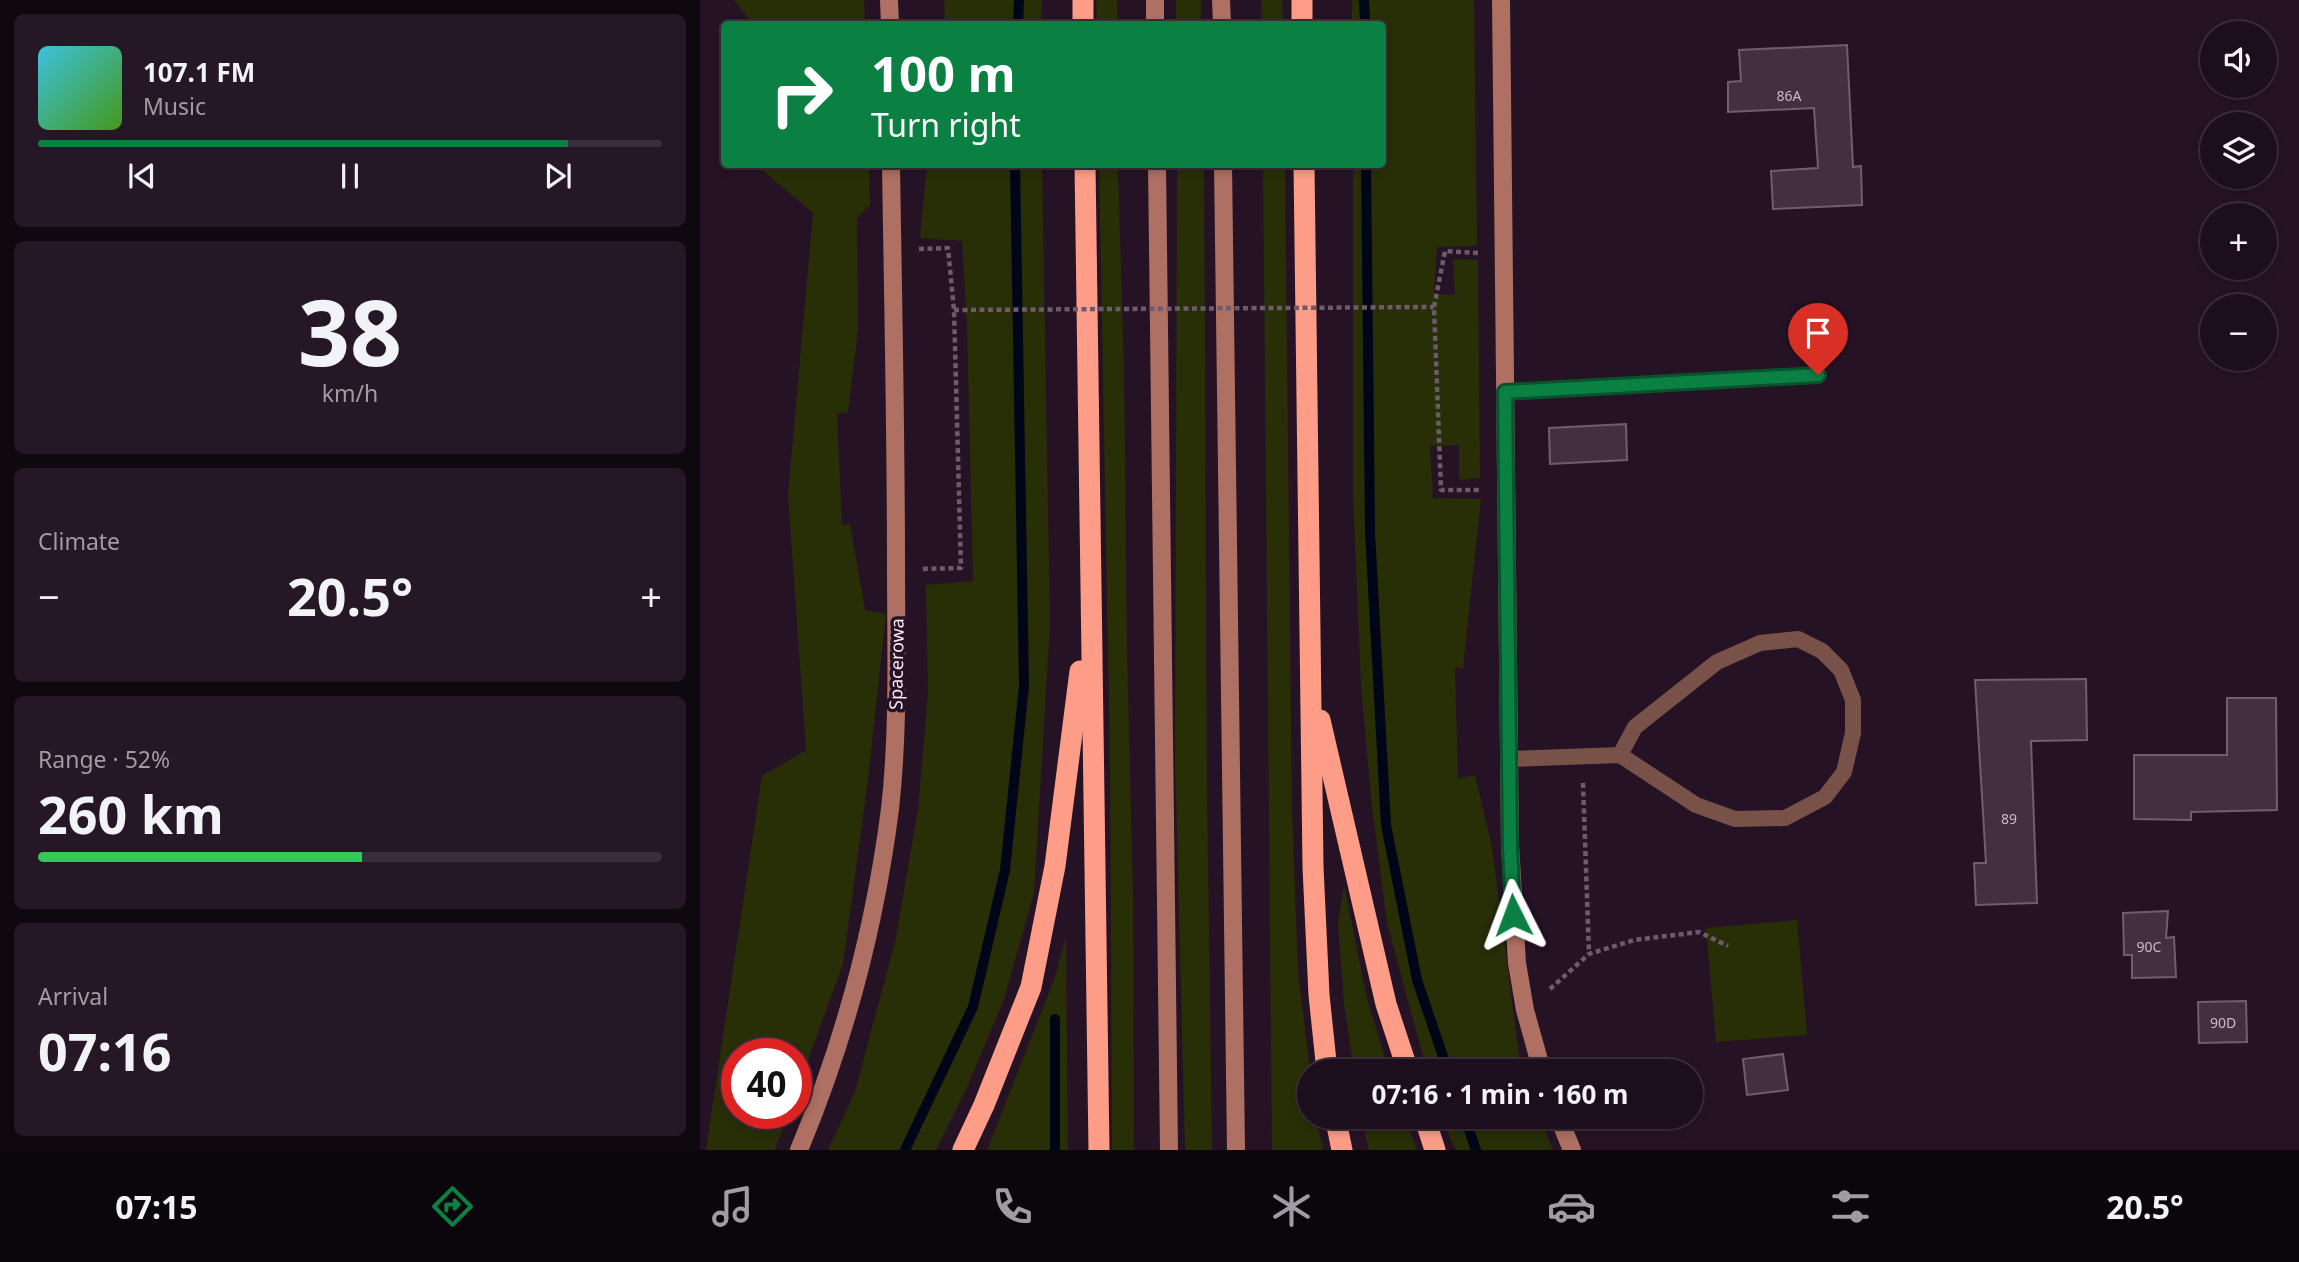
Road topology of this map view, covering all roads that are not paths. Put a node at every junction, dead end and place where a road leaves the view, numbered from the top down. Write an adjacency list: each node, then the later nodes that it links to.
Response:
1 (889, 0): 7 (street)
2 (1083, 0): 8 (highway)
3 (1155, 0): 9 (street)
4 (1221, 0): 10 (street)
5 (1302, 0): 11 (highway)
6 (1501, 0): 18 (street)
7 (890, 21)
8 (1083, 21)
9 (1155, 21)
10 (1222, 21)
11 (1302, 21)
12 (891, 168): 29 (street, Spacerowa)
13 (1085, 168): 19 (highway)
14 (1157, 168): 32 (street)
15 (1223, 168): 33 (street)
16 (1304, 168): 20 (highway)
17 (1818, 375): 18 (lane)
18 (1505, 392): 22 (street)
19 (1089, 596): 30 (highway); 31 (highway)
20 (1311, 682): 23 (highway); 24 (highway)
21 (1620, 755): 21 (lane); 22 (lane)
22 (1510, 759): 25 (street)
23 (1326, 1059)
24 (1405, 1059)
25 (1539, 1059)
26 (1338, 1129): 34 (highway)
27 (1428, 1129): 35 (highway)
28 (1563, 1129): 36 (street)
29 (799, 1150)
30 (963, 1150)
31 (1099, 1150)
32 (1169, 1150)
33 (1236, 1150)
34 (1342, 1150)
35 (1435, 1150)
36 (1572, 1150)

